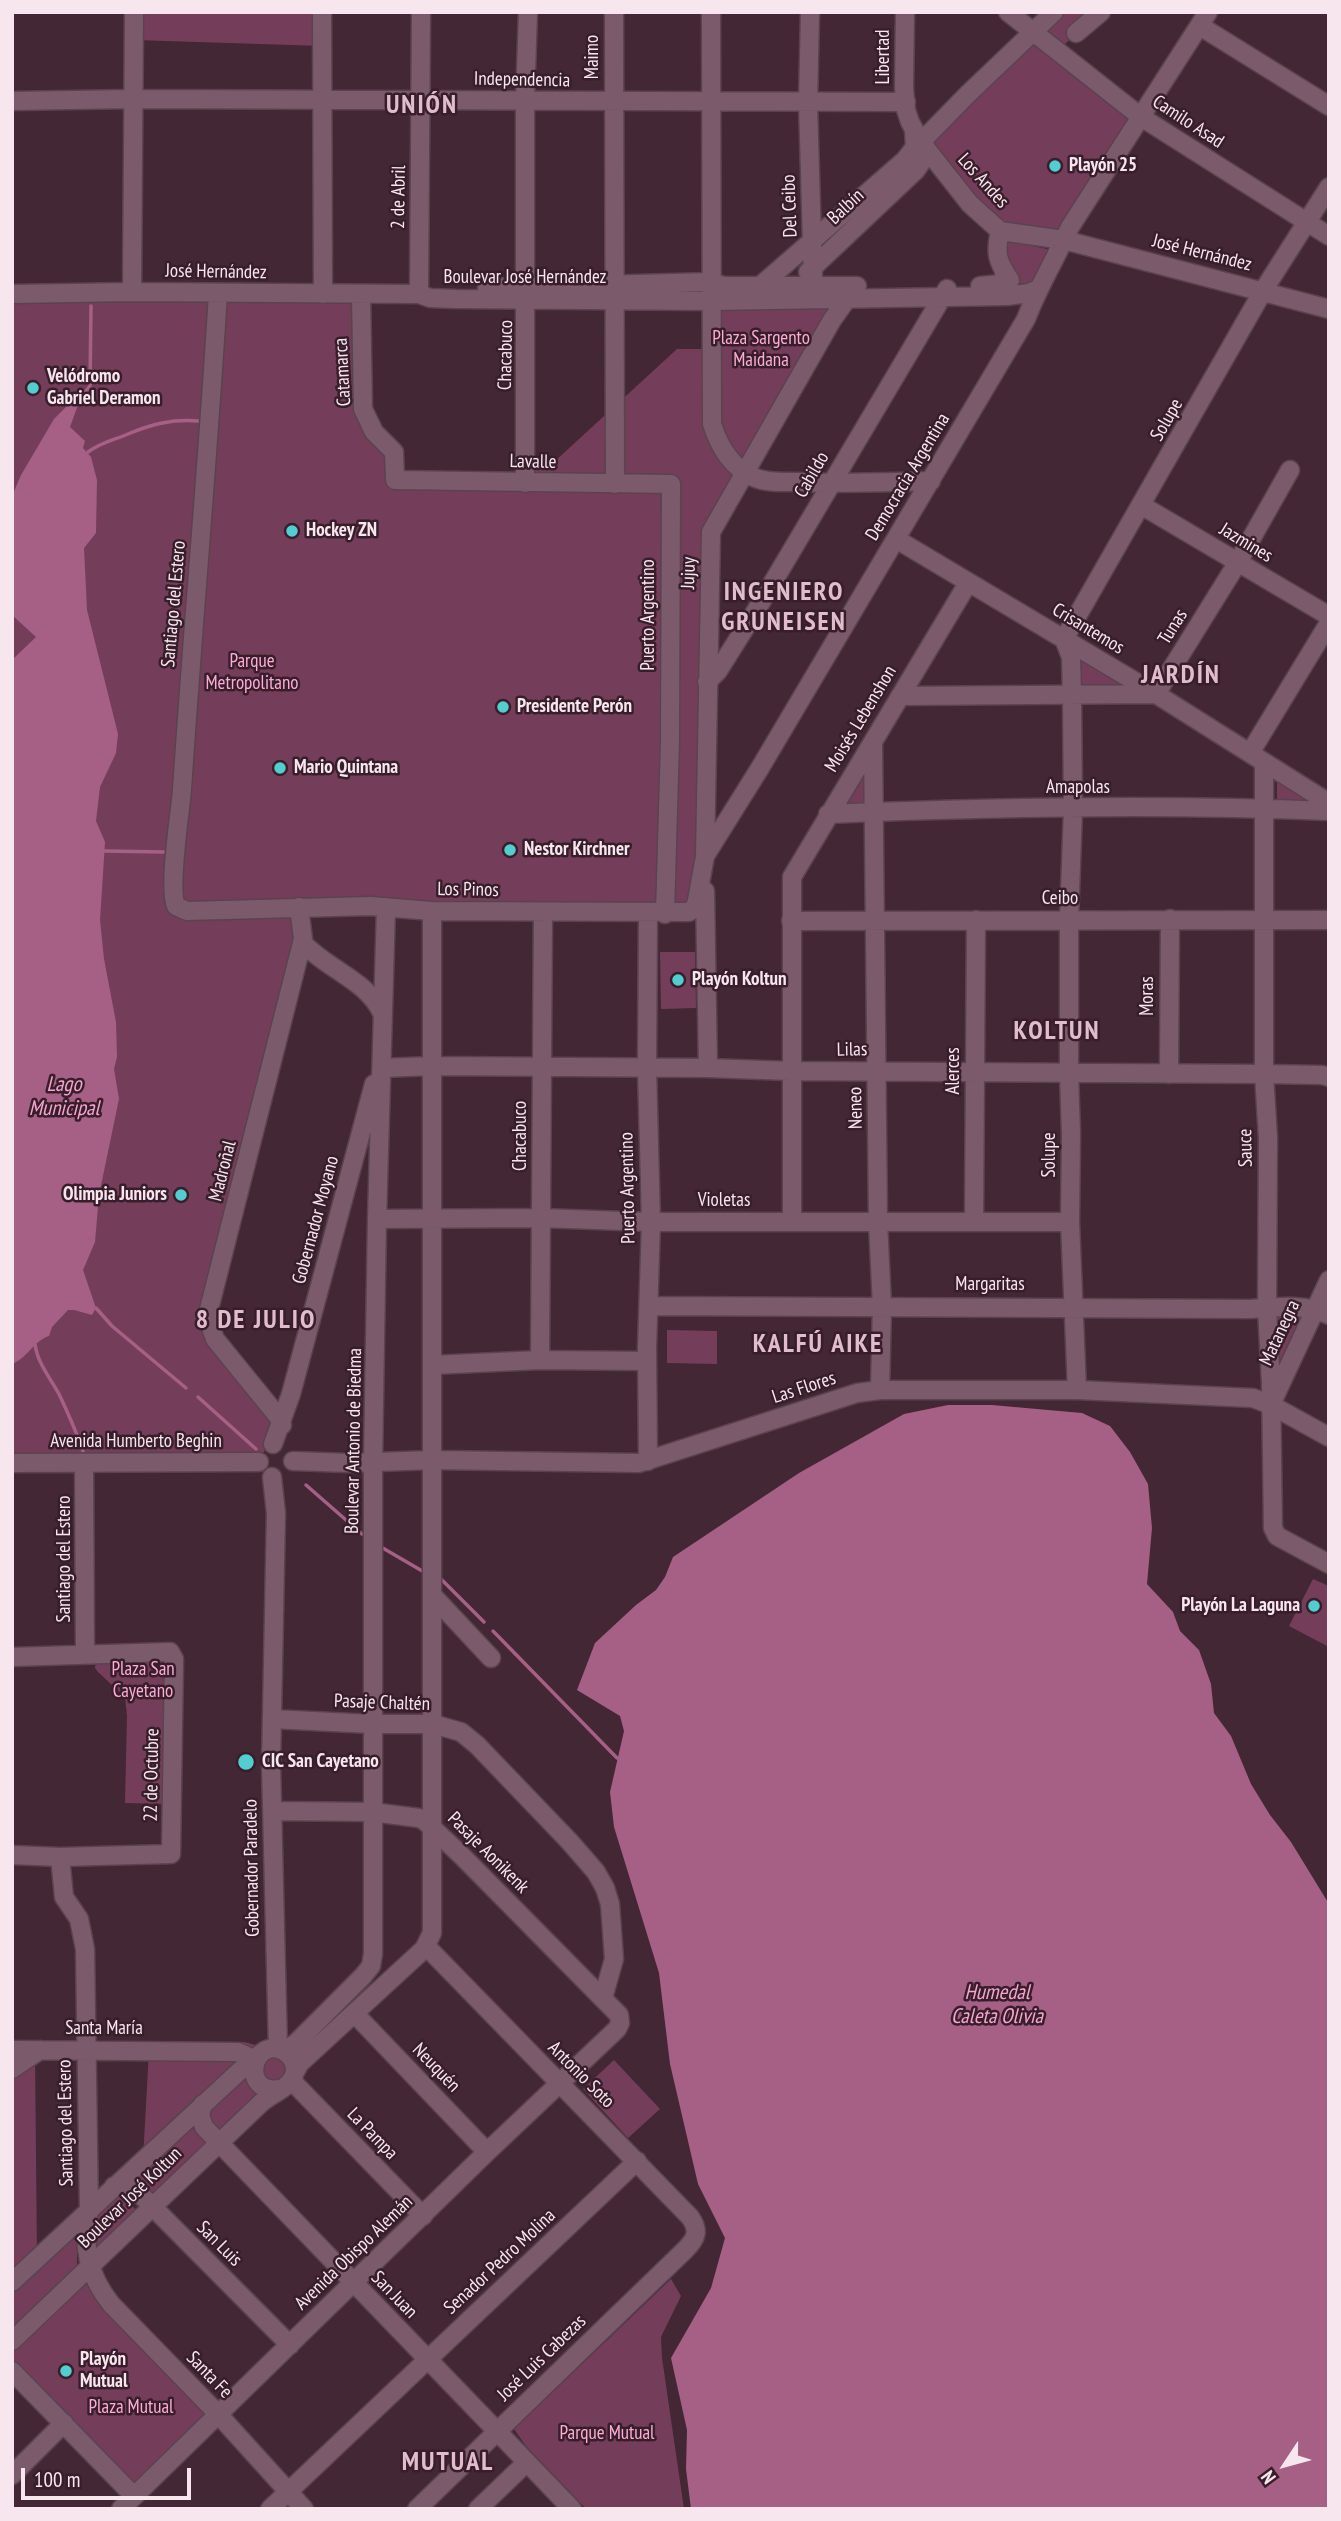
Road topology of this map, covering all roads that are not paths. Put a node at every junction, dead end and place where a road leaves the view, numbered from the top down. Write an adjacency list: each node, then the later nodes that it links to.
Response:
1 (134, 12): 15 (street)
2 (322, 12): 16 (street)
3 (421, 12): 17 (street, 2 de Abril)
4 (528, 12): 18 (street, Chacabuco)
5 (614, 12): 20 (street, Maimo)
6 (711, 12): 21 (street)
7 (810, 12): 23 (street, Del Ceibo)
8 (905, 12): 22 (street, Libertad)
9 (1007, 12): 13 (street, Camilo Asad)
10 (1054, 12): 13 (street)
11 (1101, 12): 14 (street)
12 (1204, 19): 24 (street); 25 (street, Democracia Argentina)
13 (1032, 32): 25 (street, Camilo Asad); 26 (street)
14 (1076, 33)
15 (133, 99): 16 (street, Independencia); 19 (street, Independencia); 41 (street)
16 (324, 100): 17 (street, Independencia); 50 (street)
17 (421, 100): 18 (street, Independencia); 52 (street, 2 de Abril)
18 (525, 101): 20 (street, Independencia); 46 (street, Chacabuco)
19 (12, 102)
20 (614, 102): 21 (street, Independencia); 42 (street)
21 (712, 102): 23 (street, Independencia); 36 (street)
22 (906, 102): 23 (street, Independencia); 26 (street, Los Andes)
23 (808, 103): 33 (street, Del Ceibo)
24 (1329, 106)
25 (1141, 117): 29 (street, Camilo Asad); 32 (street, Democracia Argentina)
26 (927, 149): 27 (street); 27 (street); 30 (street, Los Andes)
27 (910, 165): 33 (street, Balbín); 34 (street, Balbín)
28 (1329, 187): 29 (street, Solupe)
29 (1306, 221): 31 (street, Camilo Asad); 40 (street, Solupe)
30 (1000, 231): 32 (street, Los Andes); 35 (street)
31 (1329, 236)
32 (1064, 240): 39 (street, Democracia Argentina); 40 (street, José Hernández)
33 (813, 242): 34 (street, Del Ceibo); 47 (street, Balbín)
34 (814, 266): 37 (street, Balbín); 38 (street, Del Ceibo)
35 (1004, 272): 44 (street, Boulevar José Hernández); 48 (street)
36 (711, 282): 42 (street, Boulevar José Hernández); 47 (street, Boulevar José Hernández); 54 (street)
37 (793, 285): 38 (street, Boulevar José Hernández); 47 (street, Balbín)
38 (814, 285): 43 (street, Boulevar José Hernández); 53 (street)
39 (1038, 289): 48 (street, Boulevar José Hernández); 56 (street, Democracia Argentina)
40 (1263, 291): 55 (street, José Hernández); 65 (street, Solupe)
41 (132, 292): 45 (street, José Hernández); 49 (street, José Hernández)
42 (615, 292): 46 (street, Boulevar José Hernández); 54 (street, Boulevar José Hernández); 63 (street)
43 (852, 292): 44 (street, Boulevar José Hernández); 53 (street, Boulevar José Hernández); 58 (street, Jujuy)
44 (945, 292): 48 (street, Boulevar José Hernández); 62 (street, Cabildo)
45 (218, 293): 50 (street, José Hernández); 87 (street, Santiago del Estero)
46 (527, 293): 52 (street, Boulevar José Hernández); 61 (street, Chacabuco)
47 (765, 293): 53 (street, Boulevar José Hernández); 54 (street, Boulevar José Hernández)
48 (1020, 293): 56 (street)
49 (12, 294)
50 (323, 294): 51 (street, José Hernández)
51 (361, 294): 52 (street, José Hernández); 59 (street, Catamarca)
52 (419, 295)
53 (828, 298)
54 (712, 301): 58 (street)
55 (1329, 309)
56 (1026, 319): 60 (street, Democracia Argentina)
57 (1290, 470): 67 (street, Tunas)
58 (746, 473): 62 (street); 72 (street, Jujuy)
59 (395, 480): 61 (street, Lavalle)
60 (931, 481): 62 (street); 66 (street, Democracia Argentina)
61 (525, 483): 63 (street, Lavalle)
62 (832, 483): 72 (street, Cabildo)
63 (615, 484): 64 (street, Lavalle)
64 (671, 485): 90 (street, Puerto Argentino)
65 (1141, 505): 67 (street, Jazmines); 71 (street, Solupe)
66 (896, 539): 68 (street, Crisantemos); 84 (street, Democracia Argentina)
67 (1238, 562): 69 (street, Jazmines); 73 (street, Tunas)
68 (968, 583): 71 (street, Crisantemos); 75 (street, Moisés Lebenshon)
69 (1329, 616)
70 (1329, 623): 77 (street)
71 (1064, 639): 73 (street, Crisantemos); 74 (street, Solupe)
72 (707, 682): 84 (street, Jujuy)
73 (1156, 694): 74 (street); 77 (street, Crisantemos)
74 (1072, 695): 75 (street); 80 (street, Solupe)
75 (900, 696): 76 (street, Moisés Lebenshon)
76 (873, 741): 82 (street, Neneo); 83 (street, Moisés Lebenshon)
77 (1257, 757): 78 (street, Crisantemos); 79 (street, Sauce)
78 (1329, 803)
79 (1265, 808): 80 (street, Amapolas); 81 (street, Amapolas); 92 (street, Sauce)
80 (1073, 809): 82 (street, Amapolas); 95 (street, Solupe)
81 (1329, 811)
82 (874, 812): 83 (street, Amapolas); 93 (street, Neneo)
83 (828, 814): 97 (street, Moisés Lebenshon)
84 (705, 856): 90 (street, Los Pinos); 104 (street, Jujuy)
85 (299, 906): 86 (street, Los Pinos); 87 (street, Los Pinos); 98 (street, Madroñal)
86 (386, 907): 88 (street, Los Pinos); 99 (street, Boulevar Antonio de Biedma)
87 (187, 911)
88 (432, 911): 89 (street, Los Pinos); 100 (street)
89 (543, 912): 90 (street, Los Pinos); 101 (street, Chacabuco)
90 (657, 914): 103 (street, Puerto Argentino)
91 (1170, 919): 92 (street, Ceibo); 95 (street, Ceibo); 109 (street, Moras)
92 (1266, 919): 96 (street, Ceibo); 110 (street, Sauce)
93 (875, 920): 94 (street, Ceibo); 97 (street, Ceibo); 105 (street, Neneo)
94 (976, 920): 95 (street, Ceibo); 107 (street, Alerces)
95 (1069, 920): 108 (street, Solupe)
96 (1329, 920)
97 (790, 921): 106 (street)
98 (302, 943): 99 (street); 132 (street, Madroñal)
99 (383, 1015): 102 (street, Boulevar Antonio de Biedma)
100 (432, 1066): 101 (street, Lilas); 102 (street, Lilas); 112 (street)
101 (542, 1067): 103 (street, Lilas); 113 (street, Chacabuco)
102 (382, 1068): 114 (street, Boulevar Antonio de Biedma); 132 (street, Gobernador Moyano)
103 (647, 1068): 104 (street, Lilas); 115 (street, Puerto Argentino)
104 (708, 1068): 106 (street, Lilas)
105 (877, 1070): 106 (street, Lilas); 107 (street, Lilas); 117 (street, Neneo)
106 (790, 1071): 116 (street)
107 (975, 1072): 108 (street, Lilas); 118 (street, Alerces)
108 (1069, 1074): 109 (street, Lilas); 119 (street, Solupe)
109 (1169, 1074): 110 (street, Lilas)
110 (1264, 1074): 111 (street, Lilas); 124 (street, Sauce)
111 (1327, 1075)
112 (433, 1218): 113 (street, Violetas); 114 (street, Violetas); 128 (street)
113 (541, 1218): 115 (street, Violetas); 126 (street, Chacabuco)
114 (377, 1219): 139 (street, Boulevar Antonio de Biedma)
115 (651, 1222): 116 (street, Violetas); 121 (street, Puerto Argentino)
116 (792, 1222): 117 (street, Violetas)
117 (878, 1222): 118 (street, Violetas); 122 (street, Neneo)
118 (974, 1222): 119 (street, Violetas)
119 (1070, 1222): 123 (street, Solupe)
120 (1329, 1280): 125 (street, Matanegra)
121 (649, 1306): 122 (street, Margaritas); 127 (street, Puerto Argentino)
122 (882, 1306): 123 (street, Margaritas); 129 (street, Neneo)
123 (1074, 1307): 124 (street, Margaritas); 130 (street, Solupe)
124 (1267, 1308): 125 (street, Margaritas); 131 (street, Sauce)
125 (1322, 1311): 131 (street, Matanegra)
126 (540, 1360): 127 (street); 128 (street)
127 (647, 1361): 137 (street, Puerto Argentino)
128 (432, 1364): 135 (street)
129 (880, 1390): 130 (street, Las Flores); 137 (street, Las Flores)
130 (1077, 1390): 131 (street, Las Flores)
131 (1271, 1405): 133 (street, Las Flores); 143 (street, Sauce)
132 (282, 1425): 134 (street)
133 (1329, 1437)
134 (273, 1444): 136 (street); 138 (street)
135 (433, 1460): 137 (street, Las Flores); 139 (street, Las Flores); 144 (street)
136 (293, 1461): 139 (street); 142 (street)
137 (648, 1461)
138 (259, 1462): 141 (street, Avenida Humberto Beghin); 142 (street)
139 (373, 1462): 149 (street, Boulevar Antonio de Biedma)
140 (12, 1463): 141 (street, Avenida Humberto Beghin)
141 (85, 1464): 145 (street, Santiago del Estero)
142 (272, 1477): 148 (street, Gobernador Paradelo)
143 (1329, 1564)
144 (432, 1595): 147 (street); 150 (street)
145 (85, 1654): 146 (street); 155 (street, 22 de Octubre)
146 (12, 1657)
147 (491, 1658)
148 (272, 1719): 149 (street, Pasaje Chaltén); 151 (street, Gobernador Paradelo)
149 (372, 1724): 150 (street, Pasaje Chaltén); 152 (street, Boulevar Antonio de Biedma)
150 (433, 1724): 153 (street); 157 (street, Pasaje Chaltén)
151 (272, 1811): 152 (street, Pasaje Aonikenk); 160 (street, Gobernador Paradelo)
152 (372, 1812): 153 (street, Pasaje Aonikenk); 160 (street, Boulevar Antonio de Biedma)
153 (431, 1826): 156 (street); 157 (street, Pasaje Aonikenk)
154 (12, 1856): 155 (street)
155 (60, 1857): 164 (street, Santiago del Estero)
156 (429, 1940): 158 (street, Boulevar José Koltun); 168 (street, Antonio Soto)
157 (603, 1998): 159 (street, Pasaje Aonikenk)
158 (355, 2014): 167 (street, Boulevar José Koltun); 171 (street, Neuquén)
159 (617, 2029): 168 (street, Avenida Obispo Alemán)
160 (277, 2049): 163 (street, Santa María); 165 (street); 167 (street)
161 (12, 2050): 162 (street, Santa María)
162 (40, 2050): 164 (street, Santa María); 166 (street)
163 (195, 2050): 164 (street, Santa María); 165 (street, Santa María)
164 (85, 2051): 175 (street, Santiago del Estero)
165 (255, 2062): 167 (street); 169 (street, Boulevar José Koltun)
166 (12, 2069)
167 (289, 2081): 170 (street, Boulevar José Koltun); 176 (street, La Pampa)
168 (558, 2083): 171 (street, Avenida Obispo Alemán); 172 (street, Antonio Soto)
169 (203, 2104): 170 (street, San Juan); 173 (street, Boulevar José Koltun)
170 (219, 2143): 174 (street, Boulevar José Koltun); 180 (street, San Juan)
171 (487, 2152): 176 (street, Avenida Obispo Alemán)
172 (637, 2161): 177 (street, Antonio Soto); 183 (street, Senador Pedro Molina)
173 (114, 2186): 174 (street, San Luis); 175 (street, Boulevar José Koltun)
174 (153, 2206): 178 (street, Boulevar José Koltun); 182 (street, San Luis)
175 (89, 2209): 178 (street, Santiago del Estero); 179 (street, Boulevar José Koltun)
176 (423, 2216): 180 (street, Avenida Obispo Alemán)
177 (695, 2239): 187 (street, José Luis Cabezas)
178 (89, 2267): 181 (street, Boulevar José Koltun); 185 (street, Santa Fe)
179 (12, 2282)
180 (353, 2284): 182 (street, Avenida Obispo Alemán); 183 (street, San Juan)
181 (12, 2341)
182 (289, 2345): 185 (street, Avenida Obispo Alemán)
183 (428, 2360): 187 (street, San Juan); 190 (street, Senador Pedro Molina)
184 (12, 2371): 186 (street)
185 (218, 2414): 190 (street, Santa Fe); 191 (street, Avenida Obispo Alemán)
186 (64, 2423): 189 (street); 191 (street)
187 (497, 2430): 188 (street, San Juan); 194 (street, José Luis Cabezas)
188 (527, 2462): 195 (street); 196 (street, San Juan)
189 (12, 2475)
190 (287, 2493): 192 (street, Senador Pedro Molina); 193 (street, Santa Fe)
191 (128, 2503)
192 (270, 2509)
193 (304, 2509)
194 (417, 2509)
195 (478, 2509)
196 (572, 2509)

